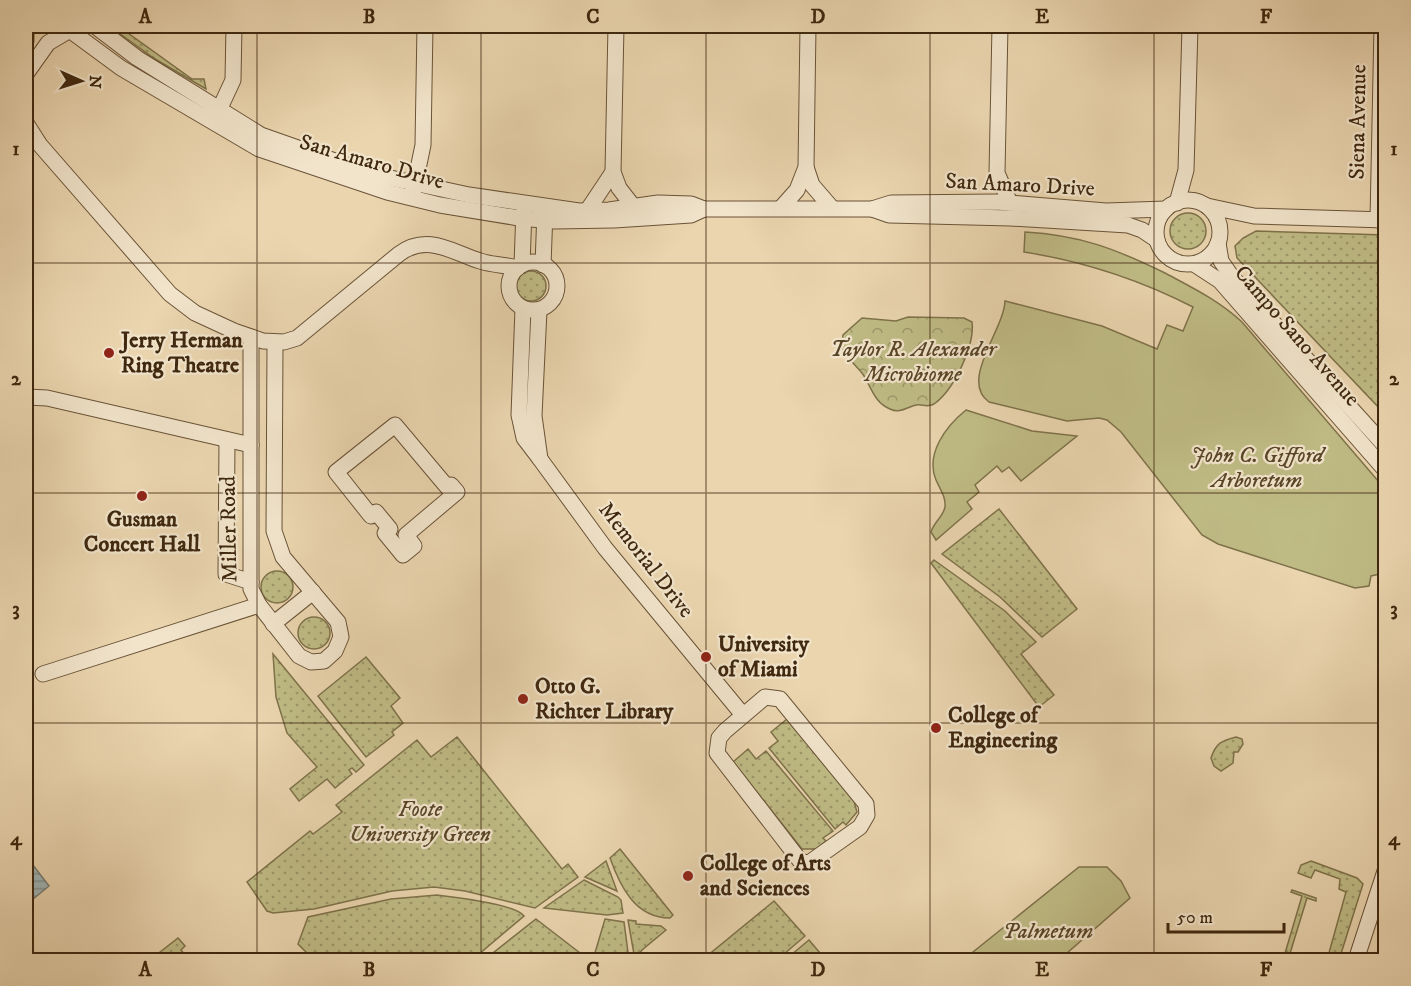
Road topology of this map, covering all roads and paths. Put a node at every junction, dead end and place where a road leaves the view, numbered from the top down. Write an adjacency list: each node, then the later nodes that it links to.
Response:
1 (26, 26): 11 (street)
2 (95, 26): 13 (street, San Amaro Drive)
3 (234, 26): 13 (street)
4 (425, 26): 19 (street)
5 (616, 26): 17 (street)
6 (808, 26): 16 (street)
7 (1000, 26): 18 (street)
8 (1190, 26): 25 (street)
9 (1382, 26): 35 (street, Siena Avenue)
10 (67, 28): 12 (street); 14 (street, San Amaro Drive)
11 (26, 41)
12 (26, 74)
13 (220, 108): 14 (street); 19 (street, San Amaro Drive)
14 (202, 114): 19 (street, San Amaro Drive)
15 (26, 123): 45 (street)
16 (806, 166): 26 (street); 27 (street)
17 (613, 172): 24 (street); 31 (street)
18 (997, 172): 20 (street); 21 (street)
19 (413, 192): 30 (street, San Amaro Drive)
20 (982, 203): 21 (street, San Amaro Drive); 29 (street, San Amaro Drive)
21 (1010, 203): 22 (street, San Amaro Drive)
22 (1033, 205): 25 (street, San Amaro Drive); 34 (street)
23 (1205, 205): 25 (street); 33 (street); 36 (street)
24 (633, 206): 28 (street, San Amaro Drive); 31 (street, San Amaro Drive)
25 (1171, 206): 37 (street)
26 (831, 207): 27 (street, San Amaro Drive); 29 (street, San Amaro Drive)
27 (782, 208): 28 (street, San Amaro Drive)
28 (704, 209): 32 (street, San Amaro Drive)
29 (872, 209): 34 (street, San Amaro Drive)
30 (524, 211): 32 (street, San Amaro Drive); 41 (street)
31 (586, 211): 32 (street, San Amaro Drive)
32 (545, 214): 40 (street)
33 (1254, 216): 35 (street); 36 (street)
34 (996, 218): 37 (street, San Amaro Drive)
35 (1382, 220)
36 (1219, 238): 39 (street); 49 (street, Campo Sano Avenue)
37 (1157, 240): 39 (street)
38 (482, 262): 41 (street); 42 (street); 46 (street)
39 (1194, 264): 54 (street, Campo Sano Avenue)
40 (543, 265): 41 (street); 44 (street)
41 (520, 266): 42 (street)
42 (509, 283): 43 (street)
43 (523, 308): 44 (street); 53 (street, Memorial Drive)
44 (539, 310): 53 (street, Memorial Drive)
45 (251, 337): 46 (street); 51 (street, Miller Road)
46 (275, 343): 56 (street, Miller Road)
47 (26, 397): 50 (street)
48 (395, 425): 48 (street)
49 (1380, 430): 52 (street, Campo Sano Avenue)
50 (227, 440): 51 (street); 55 (street)
51 (251, 445): 55 (street, Miller Road)
52 (1386, 447)
53 (540, 459): 60 (street, Memorial Drive)
54 (1386, 471)
55 (251, 582): 57 (street, Miller Road)
56 (313, 592): 58 (street); 58 (street, Miller Road)
57 (259, 605): 58 (street, Miller Road); 59 (street)
58 (273, 624)
59 (43, 674)
60 (743, 715): 60 (street)
61 (1386, 868): 62 (street)
62 (1356, 960)

